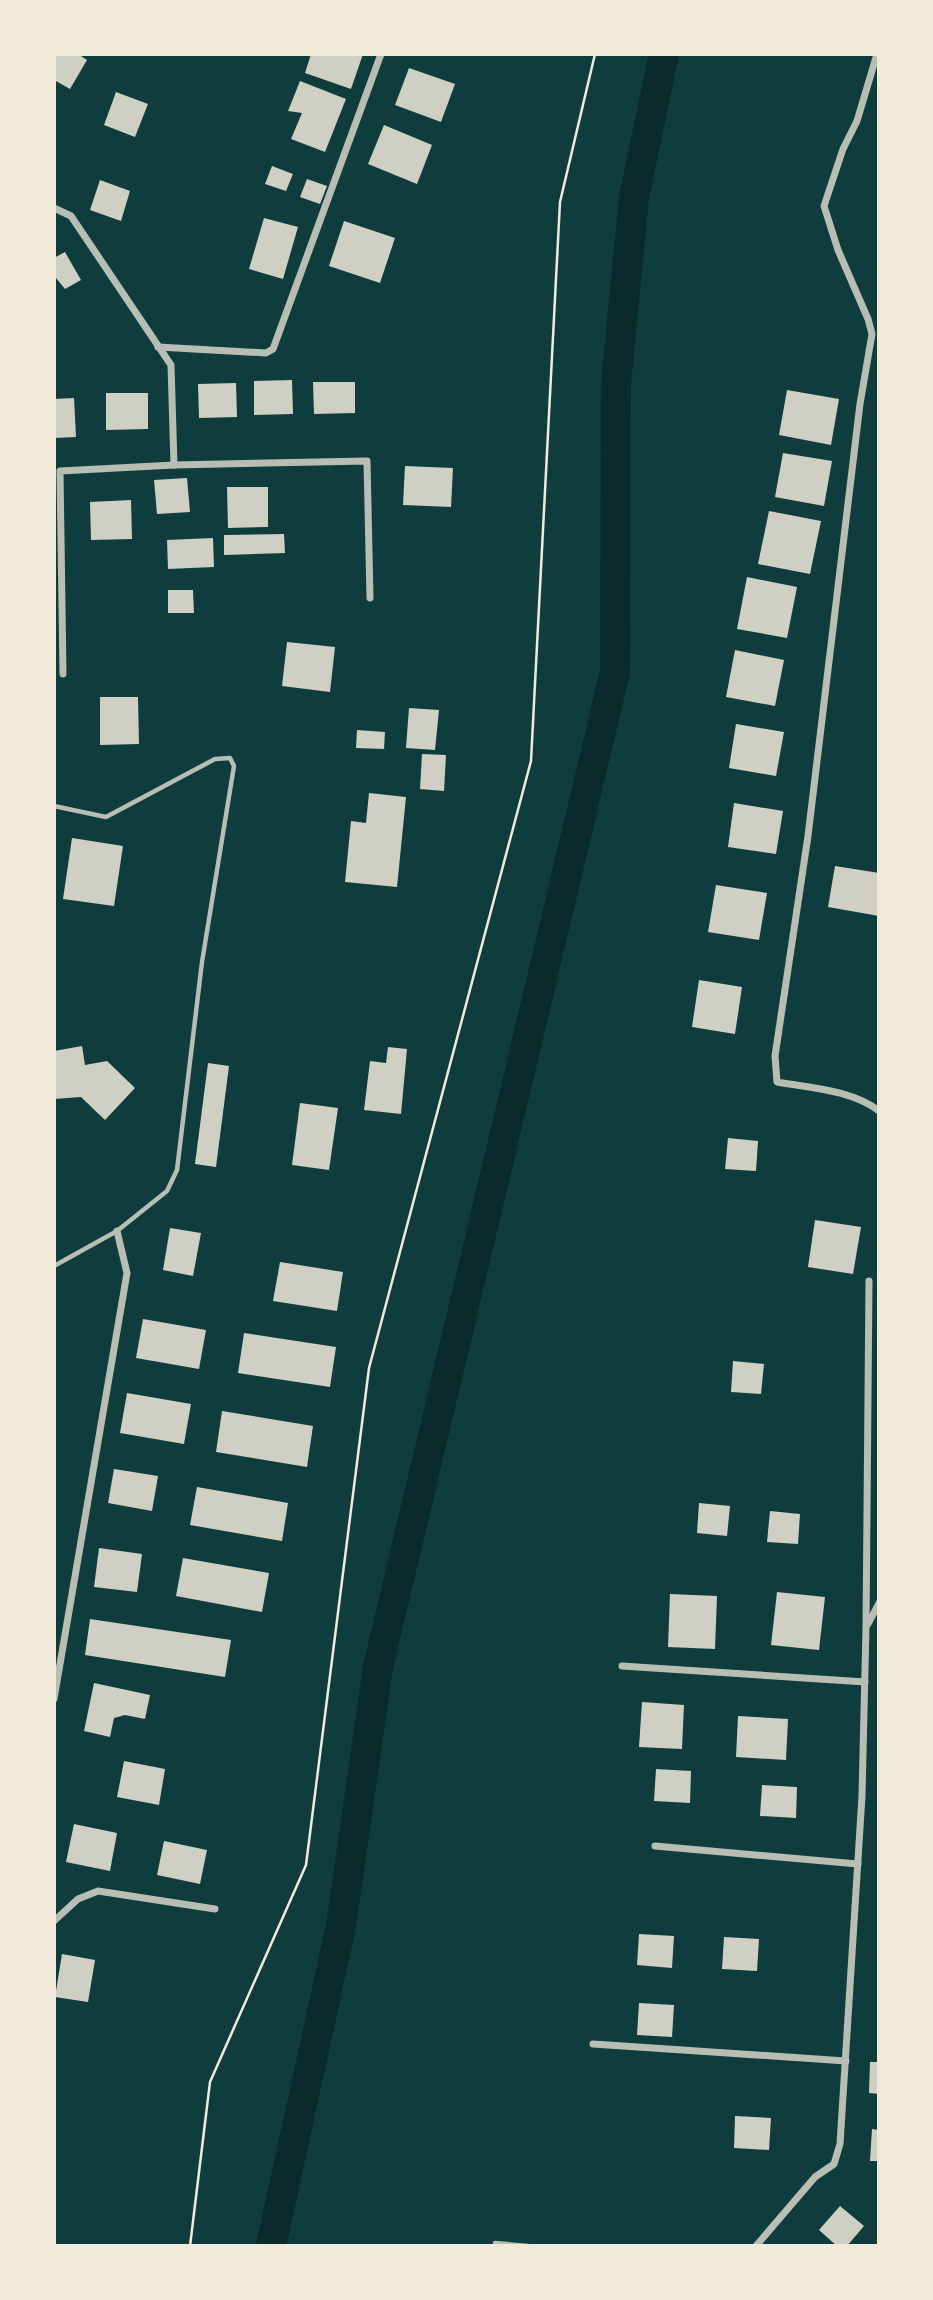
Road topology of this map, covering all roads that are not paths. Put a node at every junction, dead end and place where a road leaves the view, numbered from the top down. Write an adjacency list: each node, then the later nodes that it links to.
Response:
1 (381, 54): 4 (street)
2 (877, 54): 9 (street)
3 (54, 208): 4 (street)
4 (158, 347): 5 (street)
5 (174, 465): 6 (street); 7 (street)
6 (370, 597)
7 (63, 674)
8 (54, 806): 10 (lane)
9 (879, 1111)
10 (117, 1231): 11 (lane); 17 (street)
11 (54, 1266)
12 (869, 1281): 14 (street)
13 (879, 1603): 14 (street)
14 (866, 1627): 16 (street)
15 (622, 1666): 16 (street)
16 (865, 1682): 19 (street)
17 (54, 1699)
18 (655, 1846): 19 (street)
19 (859, 1864): 23 (street)
20 (215, 1909): 21 (street)
21 (54, 1921)
22 (593, 2044): 23 (street)
23 (846, 2061): 26 (street)
24 (495, 2243): 25 (lane)
25 (528, 2246)
26 (756, 2246)

